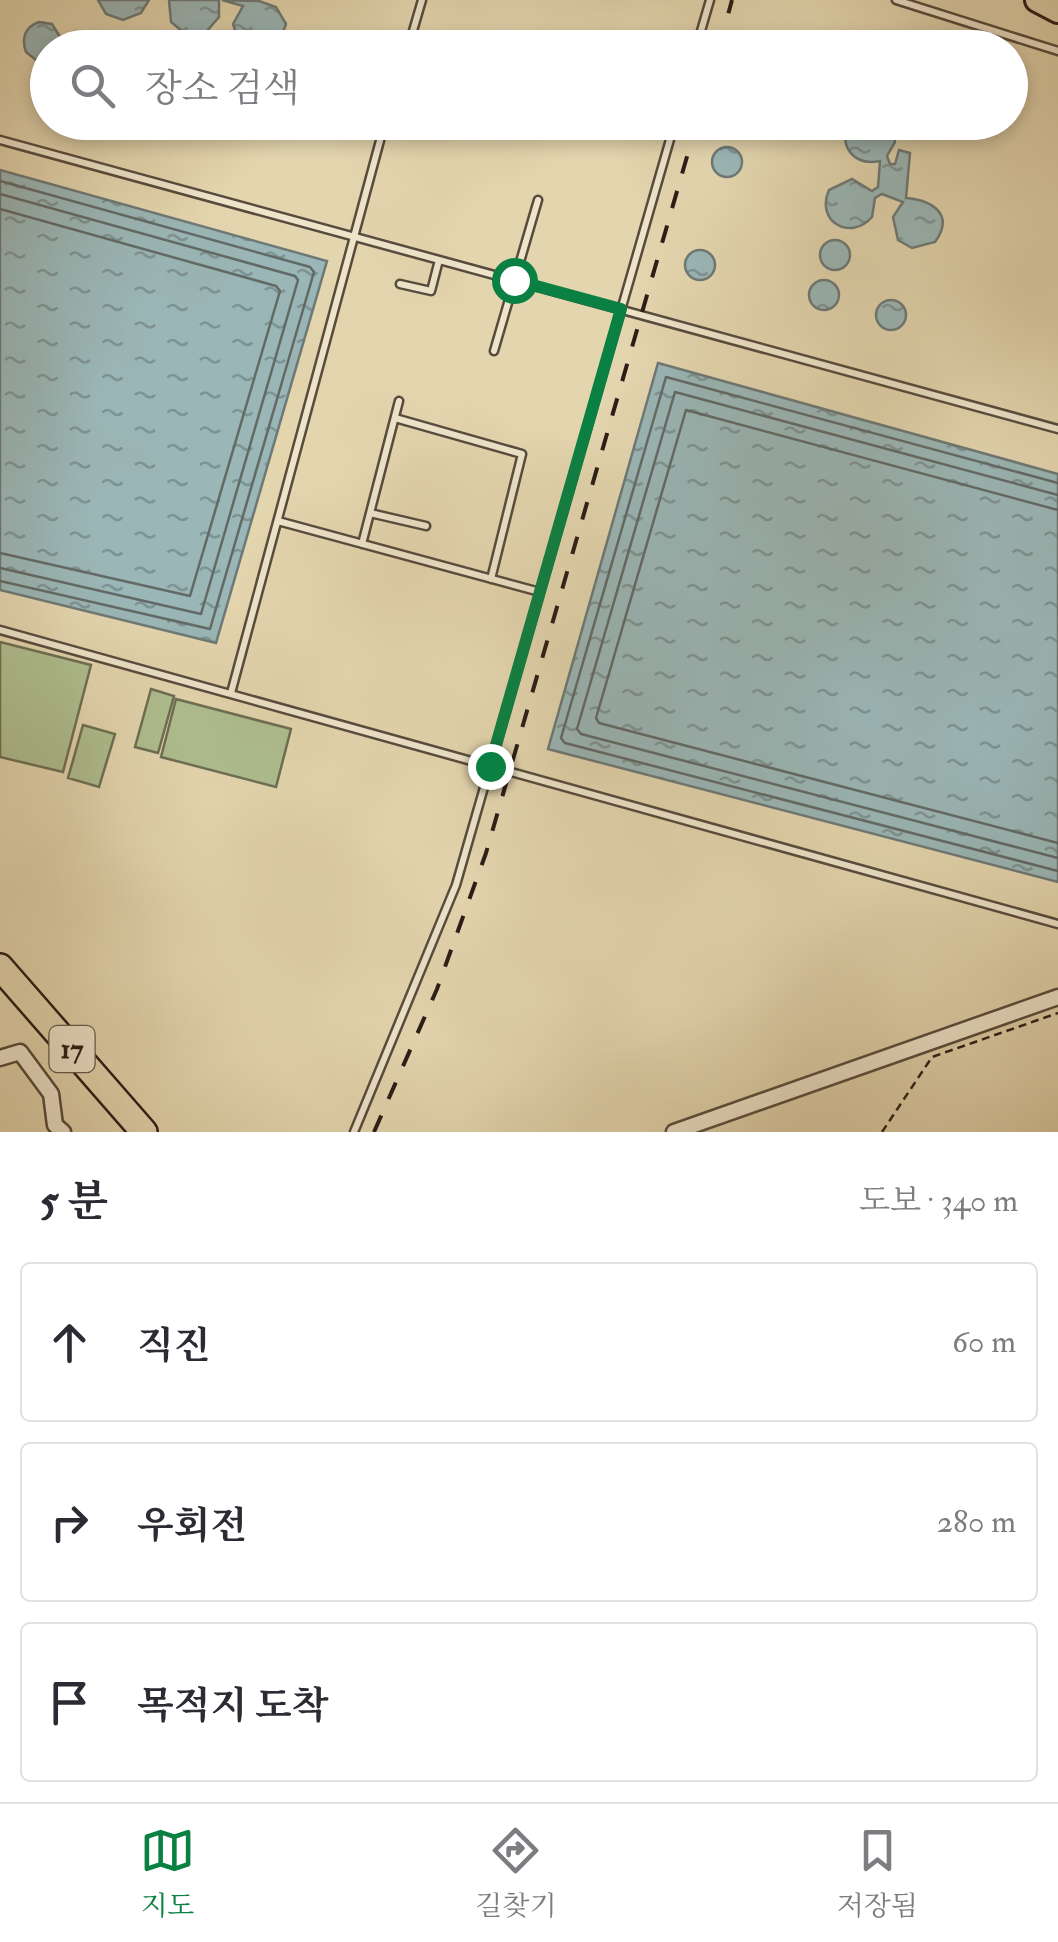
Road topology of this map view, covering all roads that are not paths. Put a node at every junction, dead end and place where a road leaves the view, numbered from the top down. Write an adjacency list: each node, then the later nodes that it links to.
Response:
1 (422, 0): 6 (lane)
2 (710, 0): 7 (lane)
3 (896, 0): 8 (lane)
4 (1037, 0): 5 (highway)
5 (1058, 10)
6 (413, 30)
7 (701, 30)
8 (991, 30)
9 (1028, 42): 10 (lane)
10 (1058, 51)
11 (0, 140): 15 (lane)
12 (380, 140): 15 (lane)
13 (670, 140): 19 (lane)
14 (538, 200): 17 (lane)
15 (354, 238): 16 (lane); 25 (lane)
16 (439, 260): 17 (lane); 18 (lane)
17 (514, 280): 19 (lane); 20 (lane)
18 (400, 284)
19 (621, 309): 23 (lane); 29 (lane)
20 (494, 351)
21 (400, 402): 22 (lane)
22 (395, 418): 24 (lane); 28 (lane)
23 (1058, 430)
24 (370, 513): 26 (lane); 27 (lane)
25 (278, 521): 27 (lane); 31 (lane)
26 (426, 526)
27 (362, 544): 28 (lane)
28 (490, 578): 29 (lane)
29 (540, 592): 32 (lane)
30 (0, 630): 31 (lane)
31 (230, 693): 32 (lane)
32 (490, 766): 33 (lane); 41 (lane)
33 (1058, 924)
34 (0, 967): 40 (highway, 17)
35 (0, 992): 39 (highway, 17)
36 (1058, 997): 42 (street)
37 (0, 1058): 38 (street)
38 (62, 1132)
39 (122, 1132)
40 (144, 1132)
41 (354, 1132)
42 (674, 1132)

